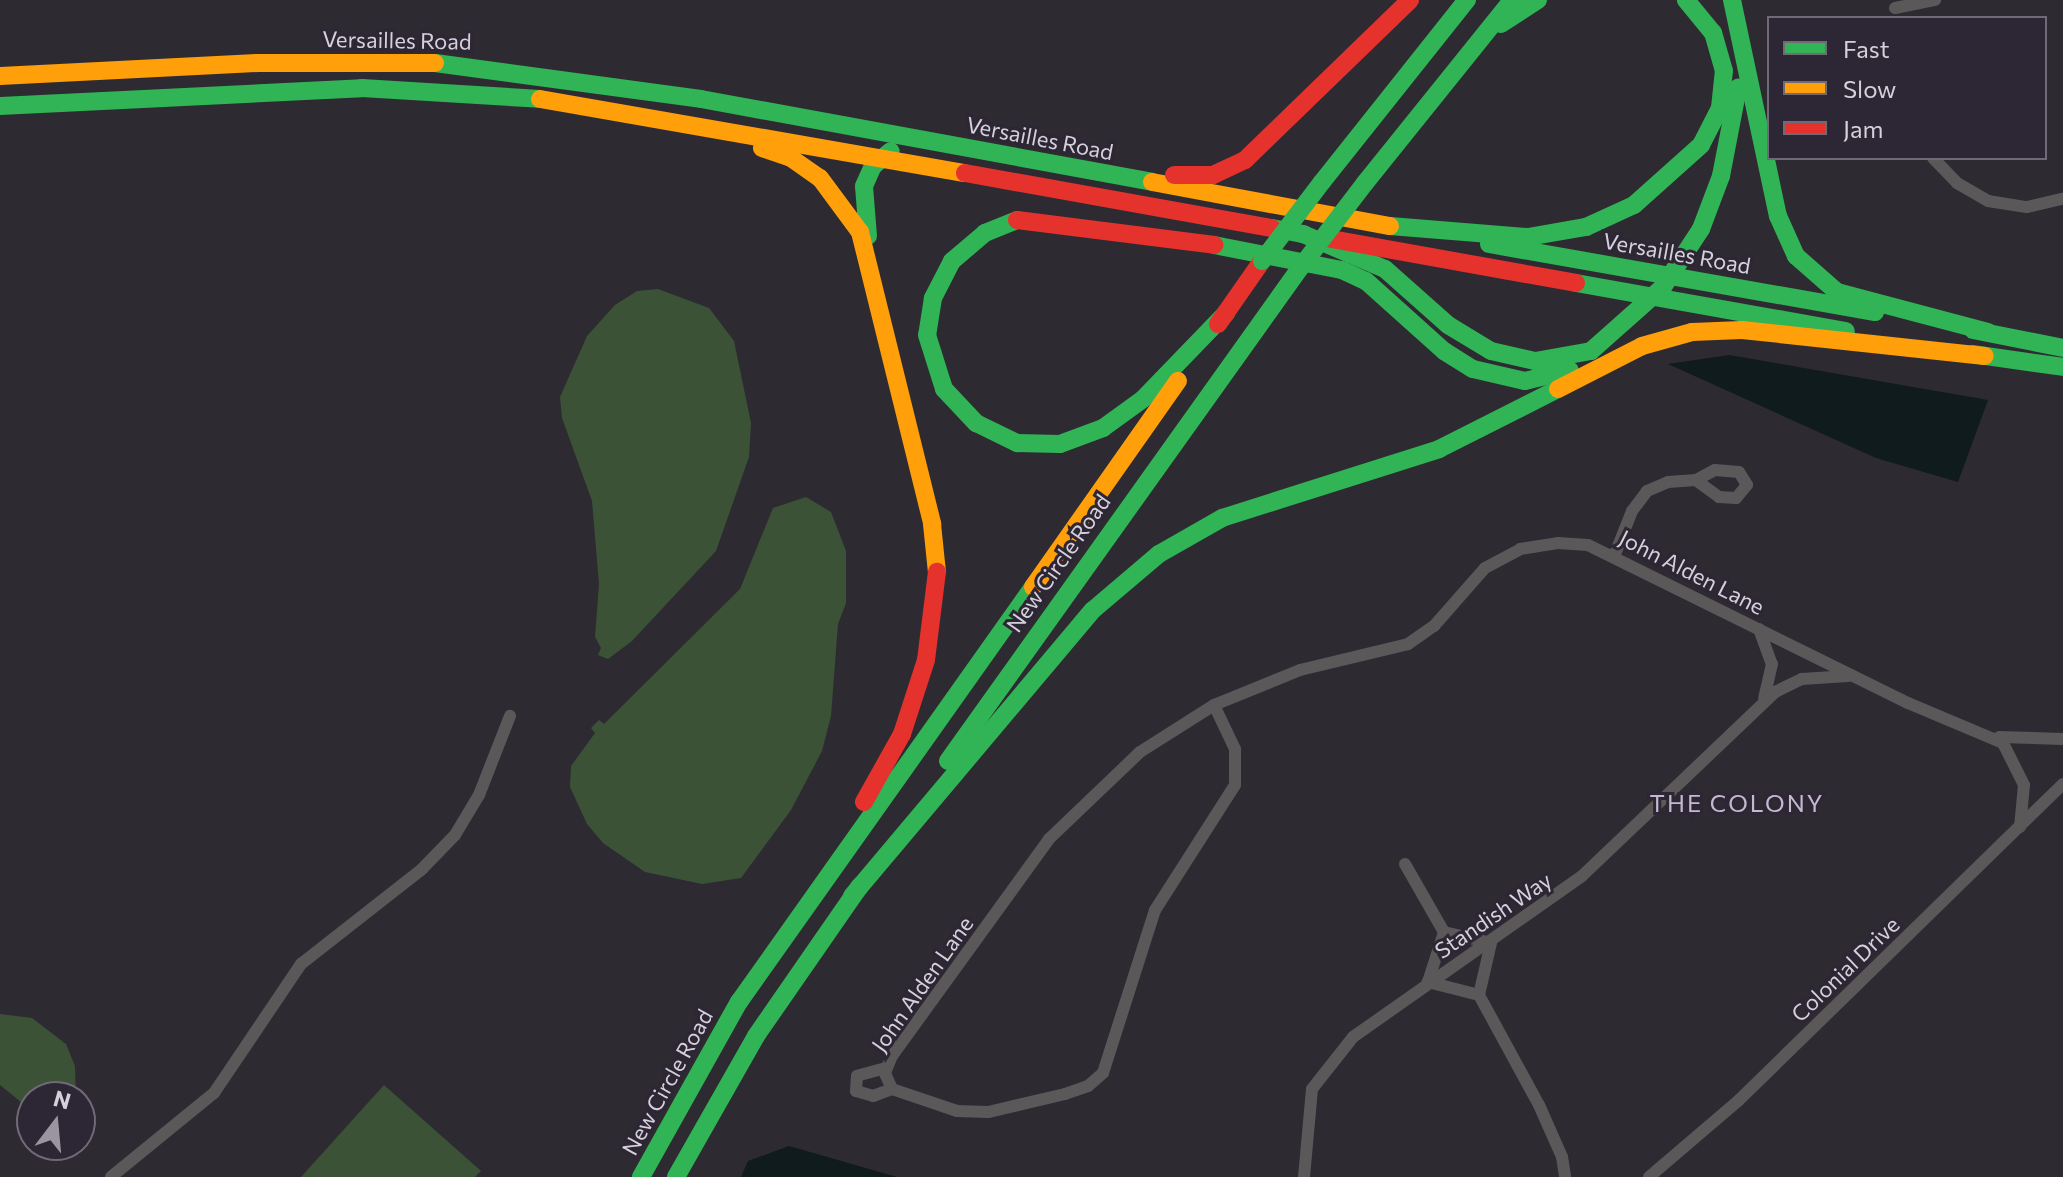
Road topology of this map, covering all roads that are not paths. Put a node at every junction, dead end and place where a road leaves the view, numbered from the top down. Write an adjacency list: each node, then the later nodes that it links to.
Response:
1 (1410, 0): 14 (main road)
2 (1467, 0): 21 (main road, New Circle Road, bridge)
3 (1512, 0): 12 (main road, New Circle Road)
4 (1538, 0): 12 (main road)
5 (1686, 0): 18 (main road)
6 (1935, 0): 8 (street)
7 (1734, 9): 19 (main road, bridge); 22 (main road)
8 (1895, 9)
9 (0, 76): 13 (main road, Versailles Road)
10 (0, 106): 11 (main road, Versailles Road)
11 (633, 113): 15 (main road, Versailles Road); 20 (main road)
12 (1419, 114): 39 (main road, New Circle Road, bridge)
13 (913, 138): 14 (main road, Versailles Road); 15 (main road)
14 (964, 148): 18 (main road, Versailles Road)
15 (881, 157): 19 (main road, Versailles Road); 20 (main road)
16 (1935, 160): 17 (street)
17 (2063, 199)
18 (1390, 226): 22 (main road, Versailles Road)
19 (1303, 234): 24 (main road, Versailles Road)
20 (871, 262): 41 (main road)
21 (1226, 313): 25 (main road); 41 (main road, New Circle Road)
22 (1988, 332): 23 (main road, Versailles Road)
23 (2063, 348)
24 (1985, 356): 25 (main road); 26 (main road, Versailles Road)
25 (1620, 357): 39 (main road)
26 (2063, 367)
27 (1696, 480): 28 (street)
28 (1615, 554): 29 (street, John Alden Lane); 31 (street, John Alden Lane)
29 (1757, 627): 30 (street, John Alden Lane); 32 (street, Standish Way)
30 (1859, 678): 32 (street, Standish Way); 34 (street, John Alden Lane)
31 (1214, 705): 45 (street, John Alden Lane); 46 (street, John Alden Lane)
32 (1757, 707): 42 (street, Standish Way)
33 (510, 716): 48 (street)
34 (1985, 734): 35 (street, John Alden Lane); 37 (street, John Alden Lane)
35 (2063, 739)
36 (2063, 784): 37 (street, Colonial Drive)
37 (2020, 827): 54 (street, Colonial Drive)
38 (1405, 864): 40 (street)
39 (852, 896): 50 (main road, New Circle Road)
40 (1444, 932): 42 (street); 43 (street)
41 (787, 935): 49 (main road, New Circle Road)
42 (1491, 943): 43 (street, Standish Way); 44 (street)
43 (1428, 982): 44 (street); 51 (street, Standish Way)
44 (1479, 995): 47 (street)
45 (886, 1068): 46 (street, John Alden Lane); 46 (street)
46 (892, 1089)
47 (1562, 1157): 52 (street); 53 (street)
48 (111, 1177)
49 (641, 1177)
50 (676, 1177)
51 (1304, 1177)
52 (1565, 1177)
53 (1577, 1177)
54 (1649, 1177)

